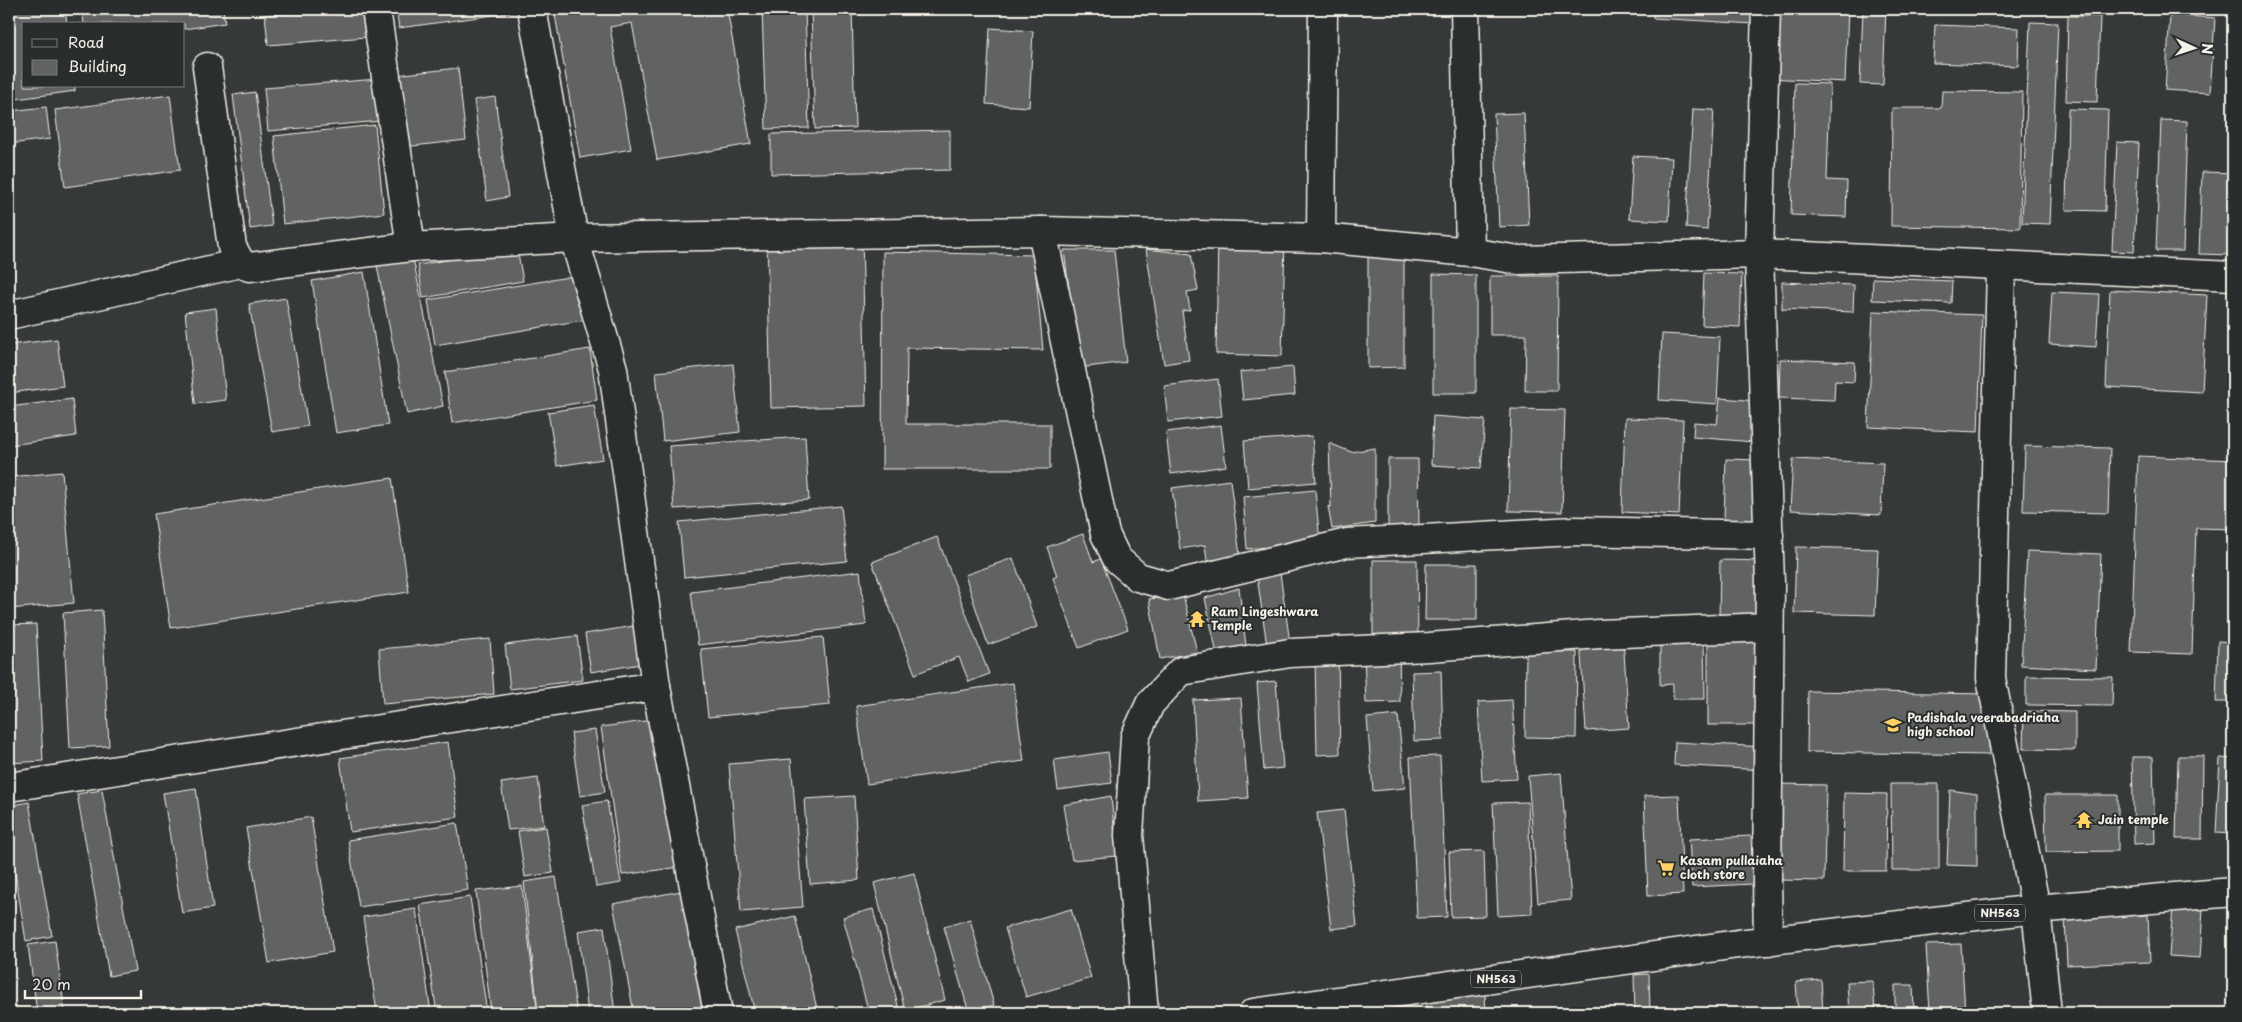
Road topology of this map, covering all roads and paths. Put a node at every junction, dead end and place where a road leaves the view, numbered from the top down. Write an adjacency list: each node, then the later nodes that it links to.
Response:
1 (376, 9): 10 (main road)
2 (532, 9): 8 (main road)
3 (1323, 9): 9 (main road)
4 (1464, 9): 11 (main road)
5 (1766, 9): 12 (main road)
6 (207, 67): 13 (main road)
7 (1042, 231): 8 (main road); 9 (main road); 17 (main road)
8 (574, 238): 10 (main road); 19 (main road)
9 (1321, 238): 11 (main road)
10 (411, 246): 13 (main road)
11 (1470, 252): 12 (main road)
12 (1759, 254): 14 (main road); 17 (main road)
13 (241, 263): 16 (main road)
14 (2001, 266): 15 (main road); 22 (main road)
15 (2233, 276)
16 (9, 315)
17 (1769, 535): 18 (main road)
18 (1770, 626): 23 (main road); 25 (main road)
19 (656, 686): 20 (main road); 24 (main road)
20 (9, 786)
21 (2233, 892): 22 (main road, NH563)
22 (2036, 909): 23 (main road, NH563); 27 (main road)
23 (1768, 941): 26 (main road, NH563)
24 (718, 1013)
25 (1144, 1013)
26 (1253, 1013)
27 (2046, 1013)

